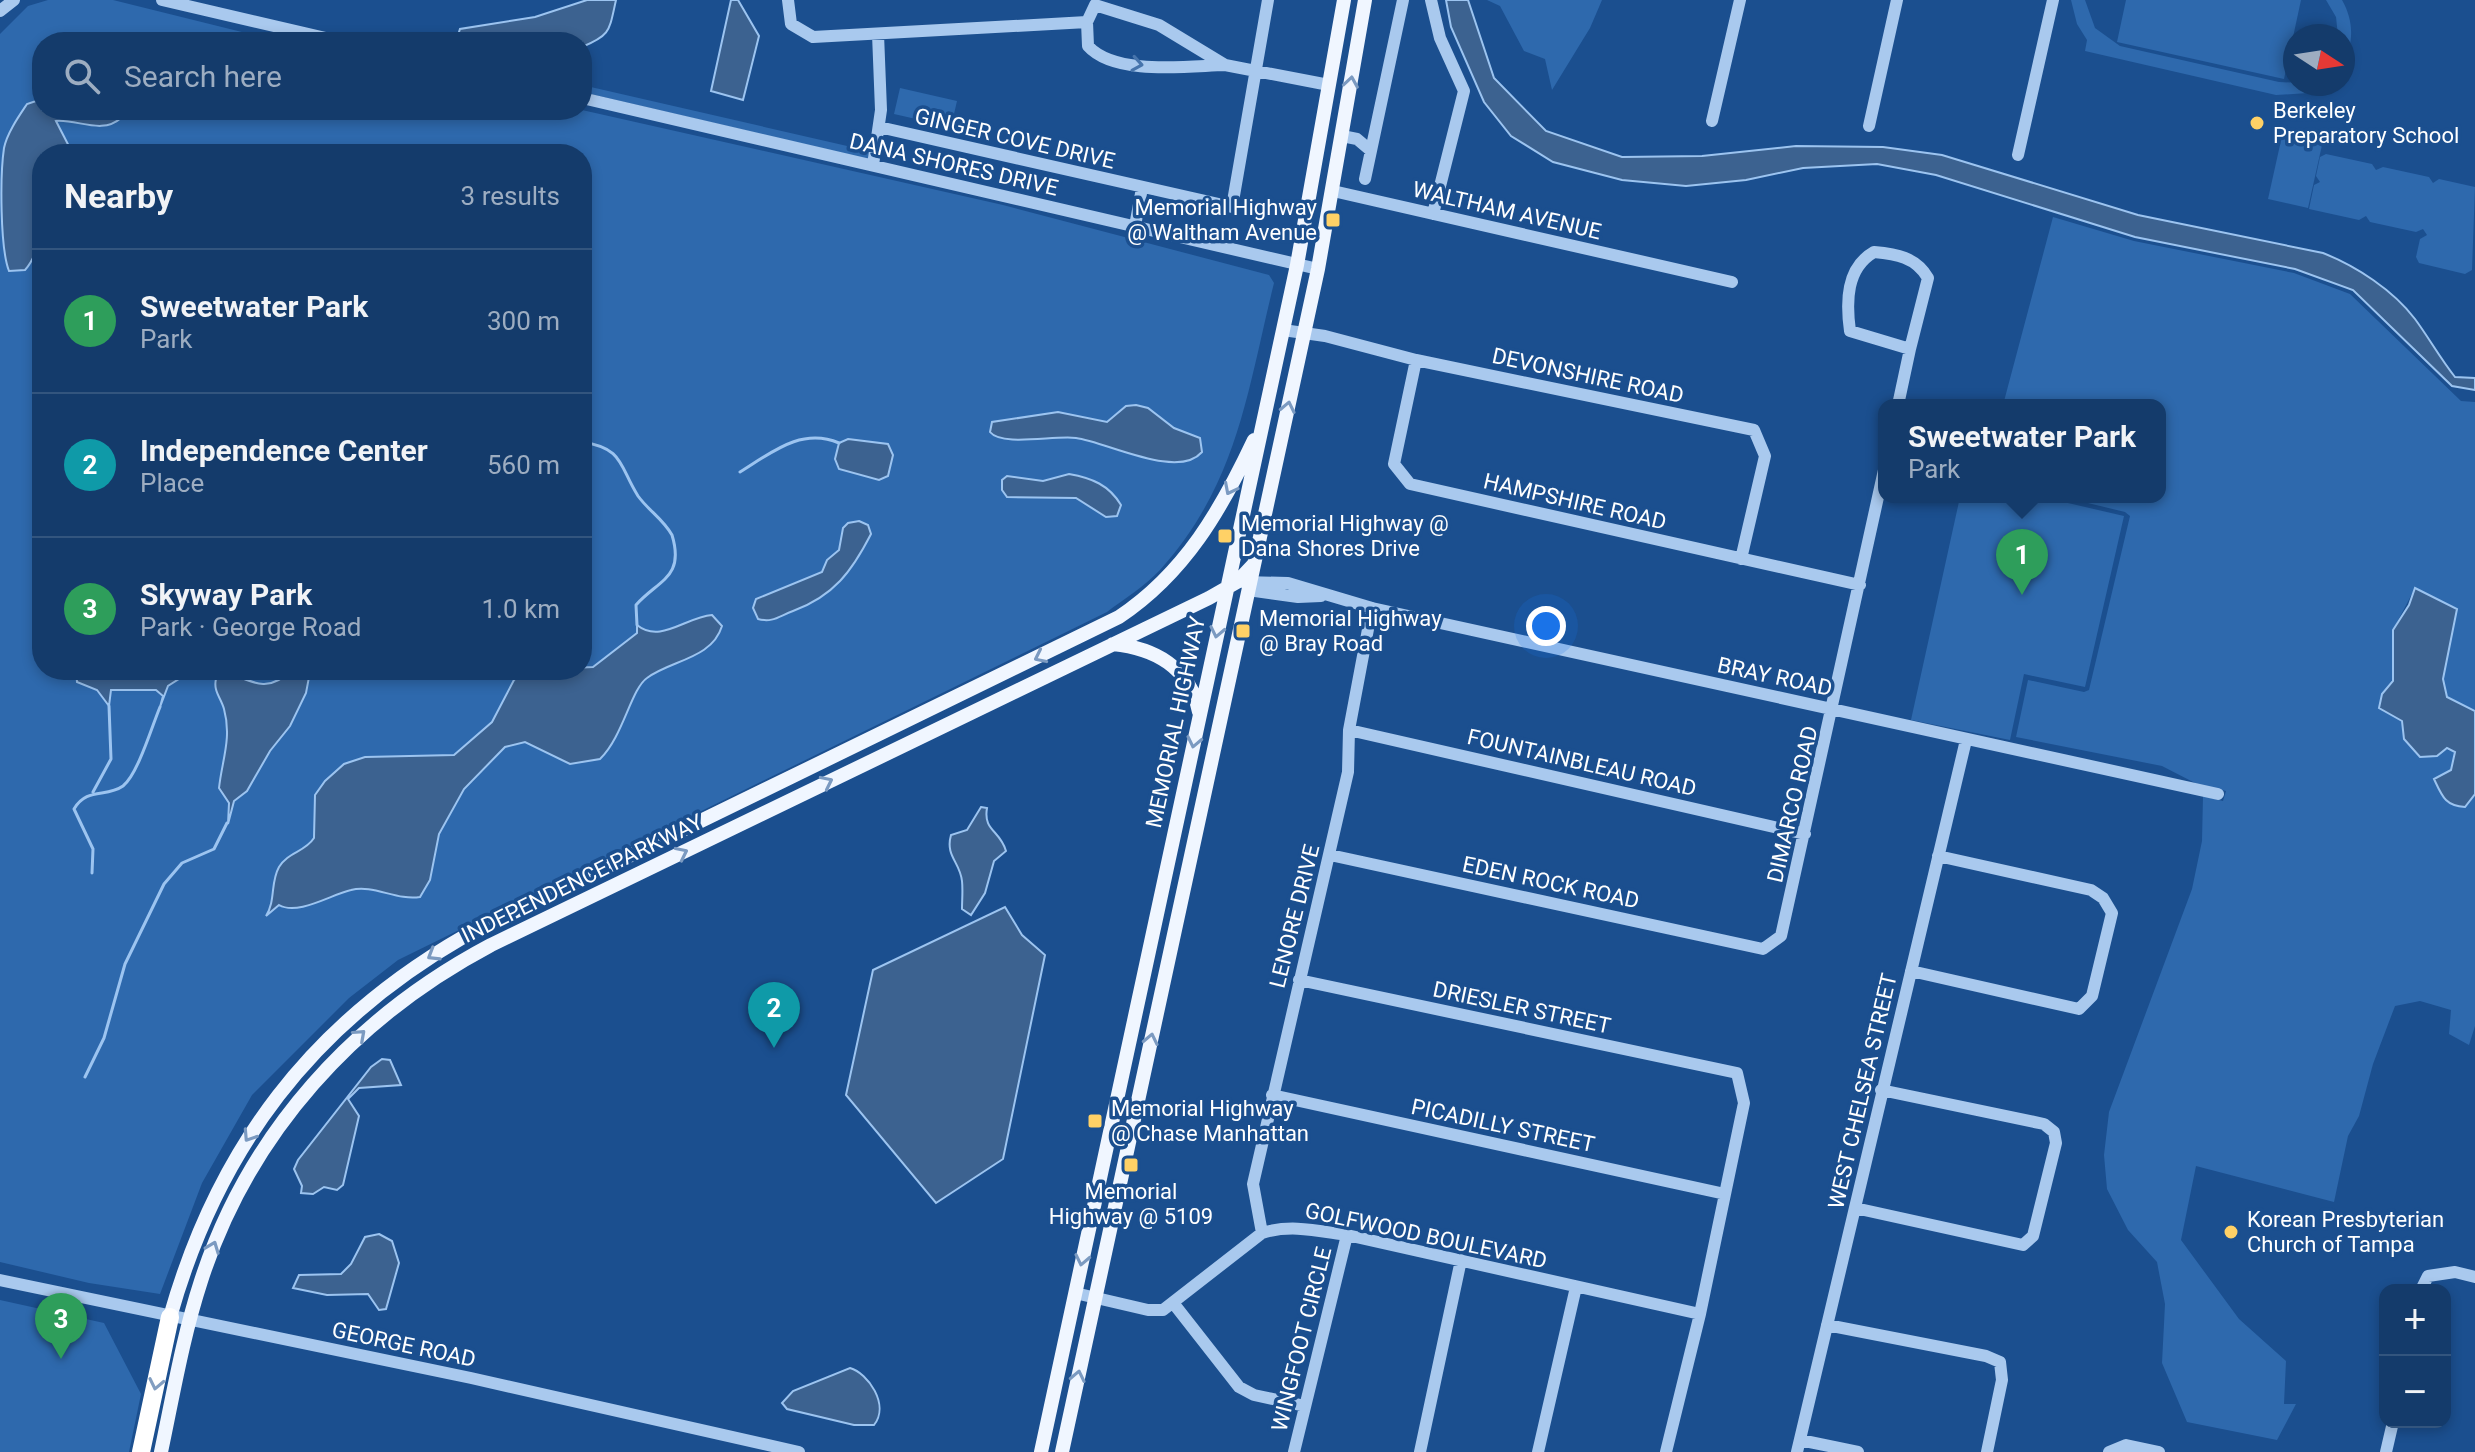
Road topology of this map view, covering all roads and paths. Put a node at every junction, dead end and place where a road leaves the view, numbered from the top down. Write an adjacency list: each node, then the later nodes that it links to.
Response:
1 (14, 0): 12 (street)
2 (162, 0): 14 (street)
3 (788, 0): 15 (street)
4 (1268, 0): 17 (street, GINGER COVE DRIVE)
5 (1344, 0): 18 (main road, MEMORIAL HIGHWAY)
6 (1365, 0): 24 (main road, one-way to 6)
7 (1403, 0): 23 (street)
8 (1431, 0): 32 (street)
9 (1740, 0): 20 (street)
10 (1897, 0): 21 (street)
11 (2053, 0): 26 (street)
12 (0, 11)
13 (1087, 22): 15 (street); 16 (street); 16 (street, one-way to 16)
14 (300, 32)
15 (878, 34): 22 (street)
16 (1225, 65): 17 (street)
17 (1255, 73): 18 (street); 30 (street, GINGER COVE DRIVE)
18 (1329, 85): 29 (main road, MEMORIAL HIGHWAY)
19 (592, 100): 27 (street, DANA SHORES DRIVE)
20 (1712, 121)
21 (1869, 126)
22 (879, 127): 27 (street); 30 (street, GINGER COVE DRIVE)
23 (1373, 135): 24 (street); 25 (street)
24 (1349, 138): 25 (street); 31 (main road)
25 (1370, 150): 28 (street)
26 (2018, 155)
27 (873, 165): 33 (street, DANA SHORES DRIVE)
28 (1365, 179)
29 (1313, 187): 31 (main road); 34 (main road, MEMORIAL HIGHWAY)
30 (1142, 188): 33 (street)
31 (1333, 191): 32 (street, WALTHAM AVENUE); 35 (main road)
32 (1433, 214): 36 (street, WALTHAM AVENUE)
33 (1135, 226): 34 (street, DANA SHORES DRIVE)
34 (1297, 265): 35 (street, DANA SHORES DRIVE); 37 (main road, MEMORIAL HIGHWAY)
35 (1318, 269): 38 (main road)
36 (1732, 282)
37 (1283, 330): 38 (street, DEVONSHIRE ROAD); 42 (main road, MEMORIAL HIGHWAY)
38 (1304, 333): 40 (street, DEVONSHIRE ROAD); 46 (main road, INDEPENDENCE PARKWAY, one-way to 38)
39 (1910, 349): 39 (street); 41 (street)
40 (1416, 360): 45 (street, HAMPSHIRE ROAD); 45 (street, DEVONSHIRE ROAD)
41 (1899, 399)
42 (1264, 418): 44 (main road, MEMORIAL HIGHWAY); 83 (main road, INDEPENDENCE PARKWAY, one-way to 83)
43 (1878, 499): 47 (street, DIMARCO ROAD)
44 (1236, 548): 46 (main road); 48 (main road, MEMORIAL HIGHWAY)
45 (1741, 559): 47 (street, HAMPSHIRE ROAD)
46 (1246, 583): 48 (main road, INDEPENDENCE PARKWAY); 49 (street, BRAY ROAD); 56 (main road, MEMORIAL HIGHWAY)
47 (1860, 585): 51 (street, DIMARCO ROAD)
48 (1226, 593): 50 (main road, INDEPENDENCE PARKWAY); 52 (main road, MEMORIAL HIGHWAY, one-way to 52)
49 (1372, 608): 51 (street, BRAY ROAD); 53 (street, LENORE DRIVE)
50 (1112, 644): 52 (main road); 84 (main road, INDEPENDENCE PARKWAY, one-way to 50)
51 (1834, 709): 54 (street, BRAY ROAD); 58 (street, DIMARCO ROAD)
52 (1199, 716): 55 (main road, MEMORIAL HIGHWAY, one-way to 55)
53 (1349, 730): 58 (street, FOUNTAINBLEAU ROAD); 59 (street, LENORE DRIVE)
54 (1966, 740): 57 (street, BRAY ROAD); 60 (street, WEST CHELSEA STREET)
55 (1187, 770): 56 (main road); 61 (main road, MEMORIAL HIGHWAY)
56 (1208, 775): 62 (main road, MEMORIAL HIGHWAY)
57 (2218, 794)
58 (1805, 834): 63 (street, DIMARCO ROAD)
59 (1330, 855): 63 (street, EDEN ROCK ROAD); 65 (street, LENORE DRIVE)
60 (1938, 856): 64 (street, WEST CHELSEA STREET); 64 (street)
61 (1155, 920): 62 (main road); 66 (main road, MEMORIAL HIGHWAY)
62 (1176, 924): 67 (main road, MEMORIAL HIGHWAY, one-way to 62)
63 (1763, 949)
64 (1911, 971): 68 (street, WEST CHELSEA STREET)
65 (1299, 980): 69 (street, LENORE DRIVE); 70 (street, DRIESLER STREET)
66 (1120, 1085): 67 (main road); 79 (main road, MEMORIAL HIGHWAY, one-way to 79)
67 (1140, 1089): 80 (main road, MEMORIAL HIGHWAY)
68 (1881, 1090): 71 (street, WEST CHELSEA STREET); 71 (street)
69 (1272, 1095): 70 (street, PICADILLY STREET); 72 (street, LENORE DRIVE)
70 (1725, 1194): 82 (street)
71 (1855, 1208): 85 (street, WEST CHELSEA STREET)
72 (1262, 1233): 73 (street, GOLFWOOD BOULEVARD); 81 (street)
73 (1347, 1235): 74 (street, GOLFWOOD BOULEVARD); 86 (street, WINGFOOT CIRCLE)
74 (1461, 1260): 78 (street, GOLFWOOD BOULEVARD); 96 (street)
75 (2475, 1277): 77 (street)
76 (0, 1280): 83 (street, GEORGE ROAD)
77 (2424, 1284)
78 (1576, 1287): 82 (street, GOLFWOOD BOULEVARD); 97 (street)
79 (1075, 1293): 80 (street); 93 (main road, MEMORIAL HIGHWAY)
80 (1095, 1296): 81 (street); 94 (main road, MEMORIAL HIGHWAY, one-way to 80)
81 (1174, 1304): 86 (street)
82 (1700, 1314): 98 (street)
83 (170, 1317): 84 (street, GEORGE ROAD); 90 (highway, one-way to 90)
84 (190, 1321): 91 (main road, INDEPENDENCE PARKWAY); 92 (street, GEORGE ROAD)
85 (1827, 1325): 88 (street, WEST CHELSEA STREET); 100 (street)
86 (1305, 1406): 95 (street, WINGFOOT CIRCLE)
87 (2392, 1428): 102 (street)
88 (1799, 1446): 99 (street)
89 (2110, 1451): 101 (street)
90 (141, 1452)
91 (161, 1452)
92 (799, 1452)
93 (1041, 1452)
94 (1062, 1452)
95 (1294, 1452)
96 (1420, 1452)
97 (1538, 1452)
98 (1666, 1452)
99 (1858, 1452)
100 (1987, 1452)
101 (2159, 1452)
102 (2386, 1452)

